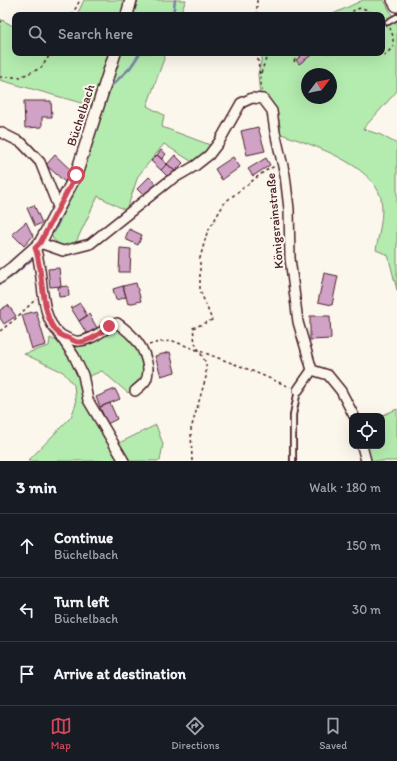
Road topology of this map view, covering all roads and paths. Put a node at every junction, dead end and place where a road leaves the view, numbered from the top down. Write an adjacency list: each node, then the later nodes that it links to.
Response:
1 (80, 0): 6 (path)
2 (131, 0): 7 (street)
3 (257, 0): 8 (path)
4 (394, 0): 5 (main road)
5 (397, 5)
6 (74, 12)
7 (128, 12)
8 (257, 12)
9 (352, 12): 10 (path)
10 (370, 12)
11 (397, 17): 12 (lane)
12 (388, 22): 13 (path)
13 (385, 55)
14 (49, 56): 21 (path)
15 (114, 56): 25 (street, Büchelbach)
16 (258, 56): 20 (path)
17 (267, 56): 20 (path)
18 (296, 56): 19 (path)
19 (294, 62)
20 (261, 74): 22 (path)
21 (0, 77)
22 (263, 99): 24 (street, Königsrainstraße); 26 (street)
23 (0, 132): 25 (street)
24 (281, 162): 32 (path); 33 (street, Königsrainstraße)
25 (58, 207): 26 (street, Büchelbach)
26 (38, 245): 27 (street, Büchelbach); 28 (street)
27 (0, 277)
28 (43, 292): 29 (path); 30 (street)
29 (0, 331)
30 (58, 333): 31 (street); 38 (street)
31 (142, 348): 32 (path); 35 (street)
32 (200, 352): 34 (path); 39 (path)
33 (312, 370): 34 (street); 36 (street)
34 (298, 390): 40 (lane)
35 (135, 391)
36 (352, 413)
37 (363, 449): 41 (street)
38 (124, 461)
39 (192, 461)
40 (293, 461)
41 (366, 461)

